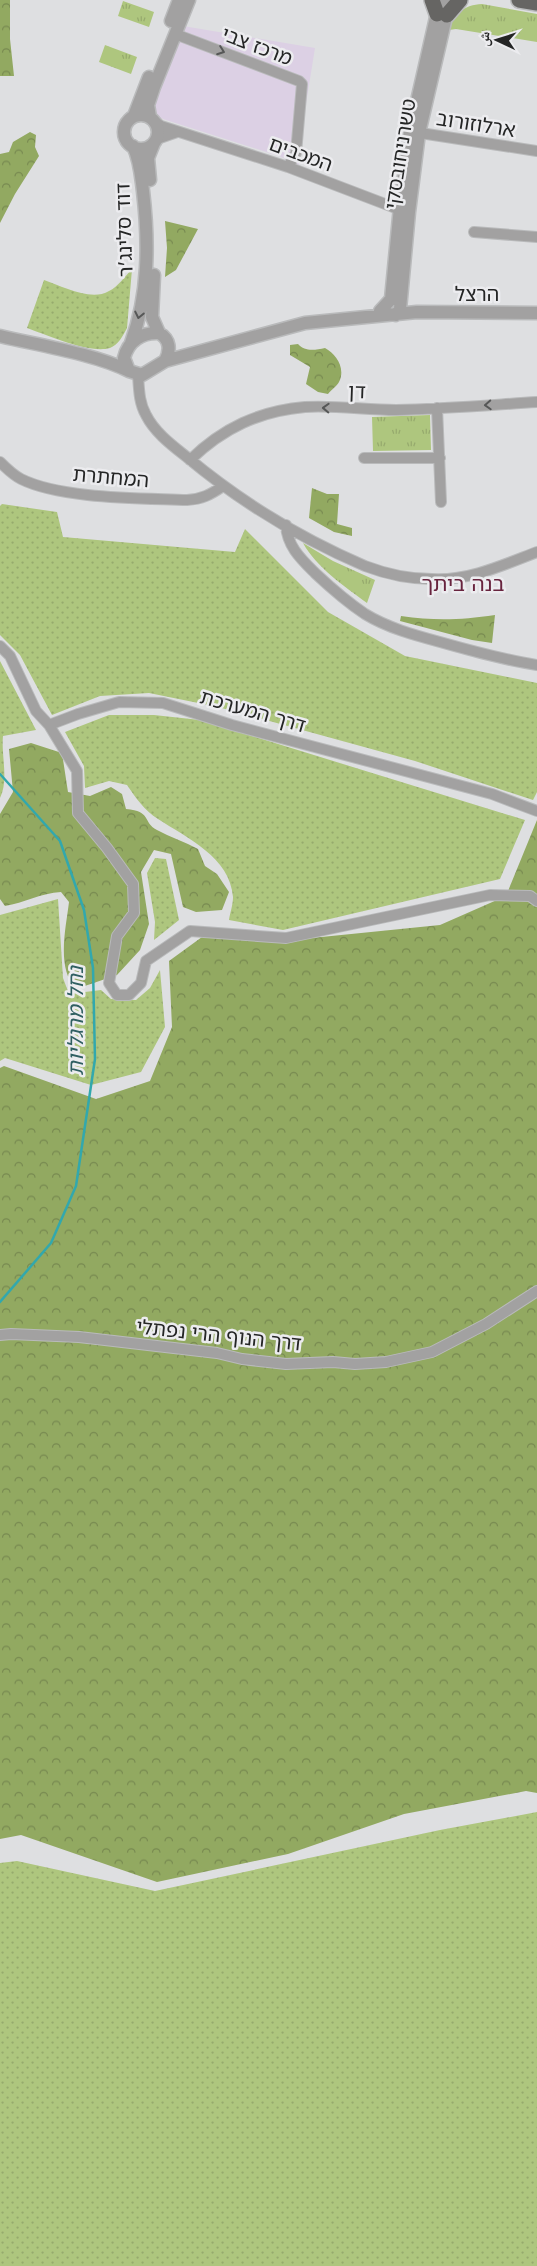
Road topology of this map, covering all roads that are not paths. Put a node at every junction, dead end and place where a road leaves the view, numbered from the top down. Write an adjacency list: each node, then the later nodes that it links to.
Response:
1 (180, 0): 8 (street)
2 (189, 0): 7 (street)
3 (460, 0): 6 (highway)
4 (519, 0): 5 (highway)
5 (537, 3)
6 (441, 6): 11 (street, טשרניחובסקי)
7 (175, 34): 9 (street); 15 (street, מרכז צבי, one-way to 15)
8 (134, 116): 9 (street); 13 (street)
9 (153, 119): 10 (street, המכבים); 12 (street)
10 (180, 132): 12 (street); 15 (street, המכבים)
11 (415, 132): 14 (street, ארלוזורוב); 16 (street, טשרניחובסקי)
12 (155, 141): 13 (street); 23 (street, דוד סלינג'ר)
13 (133, 146): 26 (street, דוד סלינג'ר, one-way to 26)
14 (537, 151)
15 (288, 167): 16 (street, המכבים)
16 (404, 211): 19 (street, טשרניחובסקי); 20 (street, טשרניחובסקי)
17 (474, 232): 18 (street)
18 (537, 237)
19 (380, 311): 20 (street, הרצל); 22 (street, הרצל)
20 (398, 312): 21 (street, הרצל); 22 (street, הרצל)
21 (537, 313)
22 (326, 320): 25 (street, הרצל)
23 (163, 335): 25 (street, הרצל); 26 (street); 28 (street)
24 (0, 336): 27 (street)
25 (231, 341): 28 (street, הרצל)
26 (129, 345): 27 (street); 29 (street)
27 (88, 357): 29 (street)
28 (165, 361): 29 (street)
29 (134, 373): 34 (street)
30 (537, 402): 31 (street, דן, one-way to 31)
31 (437, 408): 33 (street); 34 (street, דן, one-way to 34)
32 (364, 458): 33 (street)
33 (440, 458): 37 (street)
34 (190, 460): 36 (street)
35 (0, 462): 36 (street, המחתרת)
36 (223, 486): 38 (street)
37 (440, 502)
38 (286, 525): 39 (street); 41 (street)
39 (537, 552)
40 (0, 646): 42 (street)
41 (537, 665)
42 (49, 725): 43 (street, דרך המערכת); 44 (street)
43 (537, 811)
44 (537, 901)
45 (537, 1291): 46 (street, דרך הנוף הרי נפתלי)
46 (0, 1335)

